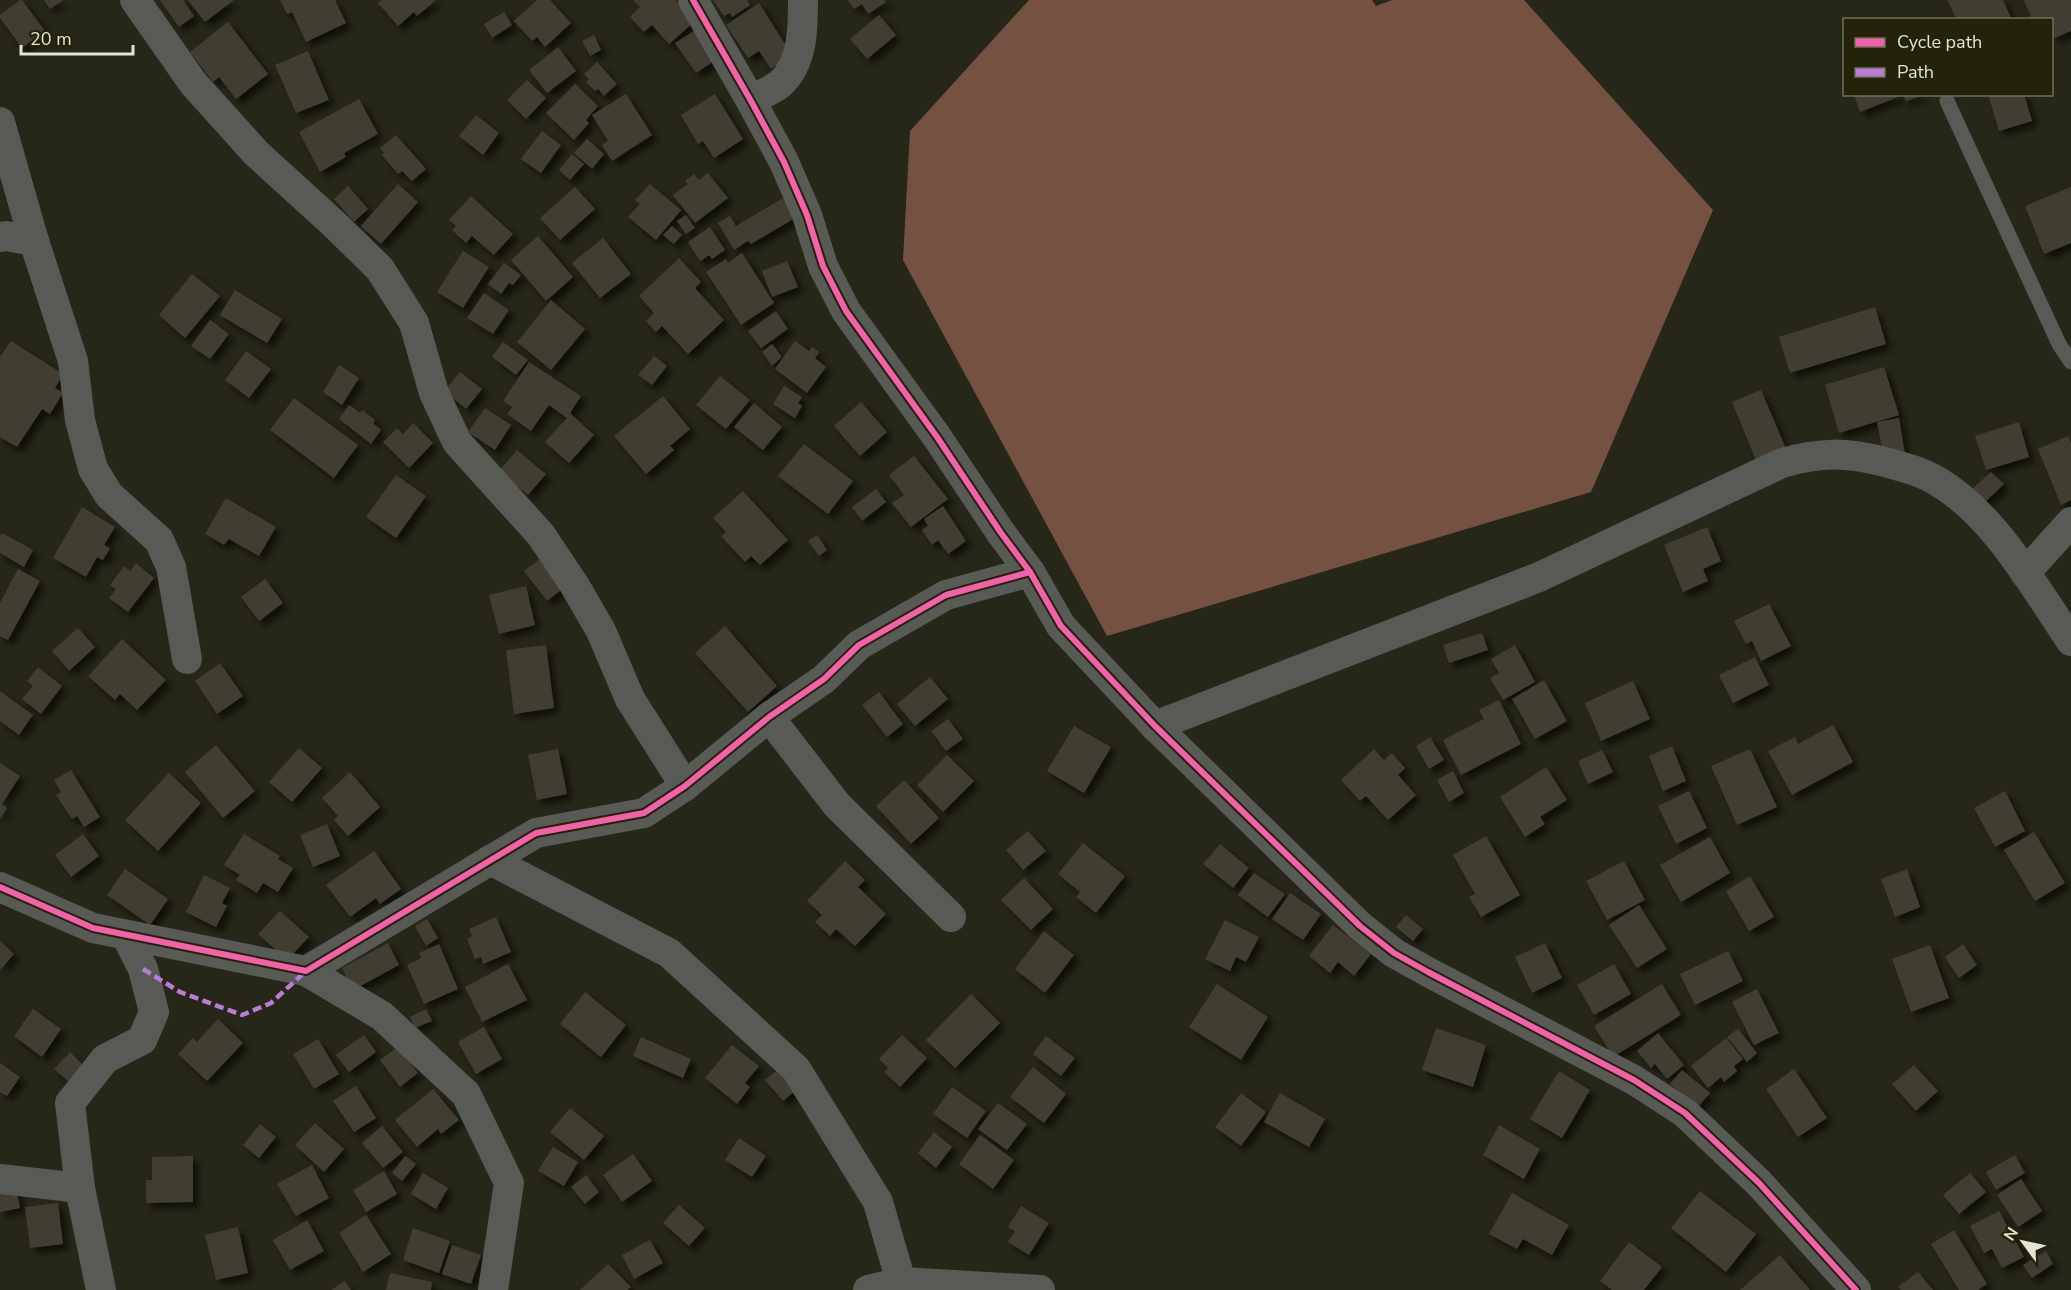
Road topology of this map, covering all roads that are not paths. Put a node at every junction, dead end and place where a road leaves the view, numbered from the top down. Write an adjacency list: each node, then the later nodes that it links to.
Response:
1 (135, 0): 17 (street)
2 (693, 0): 4 (street)
3 (803, 0): 4 (street)
4 (751, 101): 11 (street)
5 (1947, 101): 9 (lane)
6 (0, 122): 8 (street)
7 (0, 237): 8 (street)
8 (34, 241): 14 (street)
9 (2071, 362)
10 (2071, 522): 12 (street)
11 (1030, 572): 15 (street); 16 (street)
12 (2025, 573): 13 (street); 16 (street)
13 (2071, 641)
14 (187, 659)
15 (769, 717): 17 (street); 20 (street)
16 (1155, 726): 30 (street)
17 (685, 786): 18 (street)
18 (490, 860): 22 (street); 25 (street)
19 (0, 887): 21 (street)
20 (951, 917)
21 (126, 935): 22 (street); 24 (street)
22 (306, 970): 27 (street)
23 (0, 1179): 24 (street)
24 (80, 1188): 26 (street)
25 (901, 1282): 28 (street); 29 (street)
26 (101, 1290)
27 (493, 1290)
28 (868, 1290)
29 (1040, 1290)
30 (1856, 1290)

